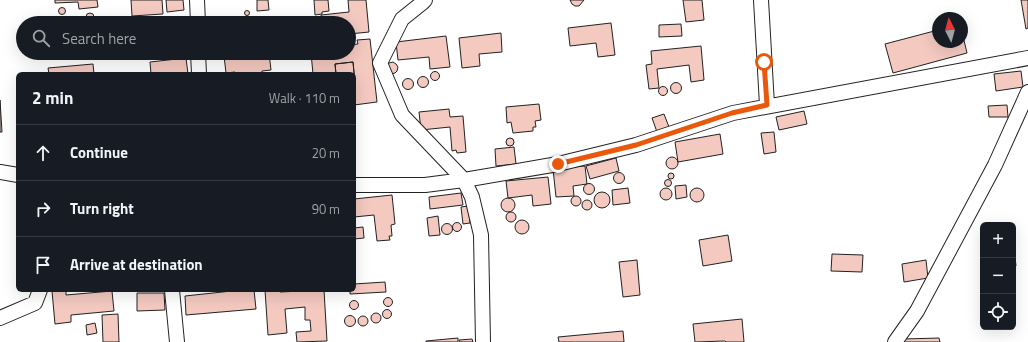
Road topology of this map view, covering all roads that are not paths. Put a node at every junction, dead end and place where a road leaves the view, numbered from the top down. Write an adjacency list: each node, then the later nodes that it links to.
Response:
1 (197, 0): 4 (street)
2 (425, 0): 12 (street)
3 (761, 0): 9 (street)
4 (198, 16)
5 (1028, 58): 9 (street)
6 (198, 60): 7 (street)
7 (199, 72)
8 (1028, 92): 19 (street)
9 (767, 105): 12 (street)
10 (0, 172): 11 (street)
11 (16, 175)
12 (464, 180): 13 (street); 18 (street)
13 (356, 184)
14 (39, 292): 16 (street)
15 (172, 292): 17 (street)
16 (0, 318)
17 (177, 342)
18 (483, 342)
19 (895, 342)

